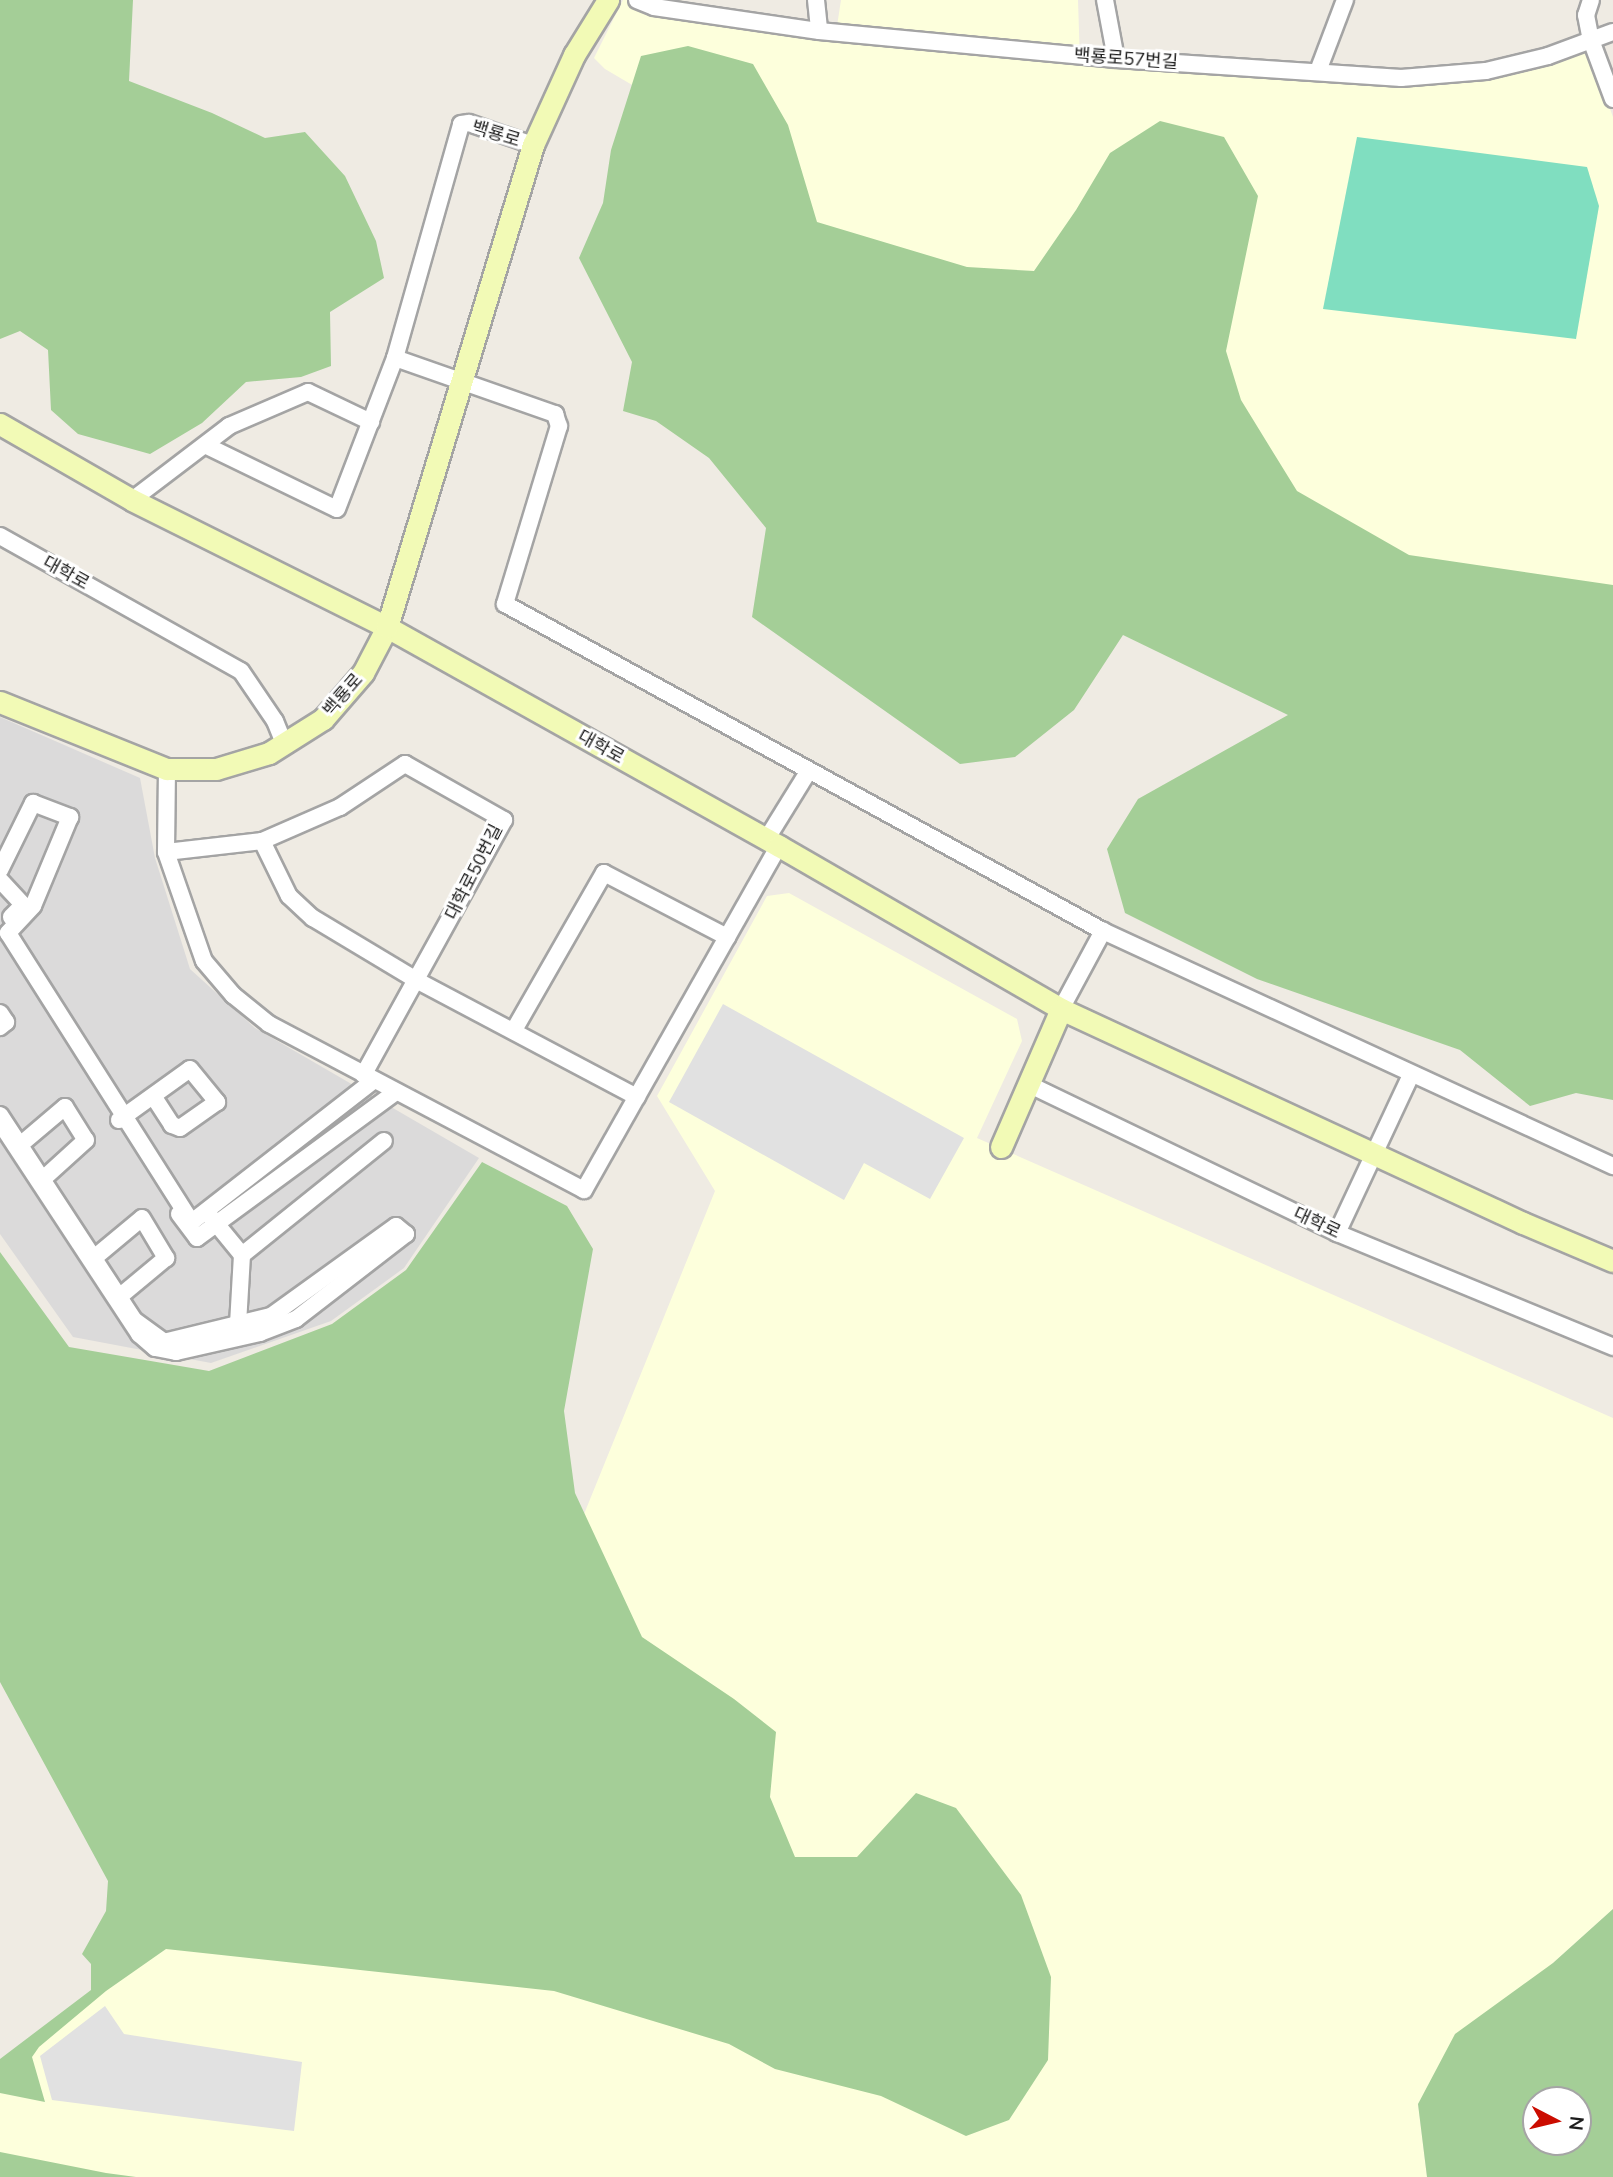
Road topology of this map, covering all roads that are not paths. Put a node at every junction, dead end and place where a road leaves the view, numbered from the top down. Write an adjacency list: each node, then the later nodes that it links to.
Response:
1 (608, 0): 13 (main road, 백룡로)
2 (637, 0): 7 (street, 백룡로57번길)
3 (816, 0): 7 (street)
4 (1105, 0): 10 (street)
5 (1345, 0): 11 (street)
6 (1591, 0): 9 (street)
7 (819, 31): 10 (street, 백룡로57번길)
8 (1613, 32): 9 (street, 백룡로57번길)
9 (1591, 40): 11 (street, 백룡로57번길); 12 (street)
10 (1116, 59): 11 (street, 백룡로57번길)
11 (1318, 71)
12 (1613, 99)
13 (533, 145): 14 (street, 백룡로); 15 (main road, 백룡로)
14 (395, 358): 15 (street); 16 (street, 백룡로)
15 (463, 382): 21 (main road, 백룡로); 25 (street)
16 (371, 422): 18 (street); 18 (street, 백룡로)
17 (0, 424): 19 (main road, 대학로)
18 (206, 446): 19 (street)
19 (132, 500): 21 (main road, 대학로)
20 (0, 536): 23 (street, 대학로)
21 (387, 627): 23 (main road, 백룡로); 27 (main road, 대학로)
22 (0, 702): 24 (main road, 백룡로)
23 (284, 743): 24 (main road, 백룡로)
24 (167, 769): 28 (street)
25 (808, 772): 27 (street); 32 (street)
26 (262, 841): 28 (street, 대학로50번길); 34 (street); 34 (street, 대학로50번길)
27 (772, 843): 33 (street); 35 (main road, 대학로)
28 (166, 852): 40 (street)
29 (0, 870): 46 (street)
30 (0, 880): 31 (street)
31 (0, 930): 46 (street)
32 (1103, 931): 35 (street); 39 (street)
33 (727, 937): 38 (street); 44 (street)
34 (416, 980): 38 (street); 40 (street, 대학로50번길)
35 (1061, 1009): 41 (main road); 51 (main road, 대학로)
36 (0, 1013): 37 (street)
37 (0, 1027)
38 (514, 1030): 44 (street)
39 (1411, 1075): 51 (street); 52 (street)
40 (368, 1078): 42 (street); 54 (street)
41 (1028, 1084): 50 (main road); 55 (street, 대학로)
42 (396, 1092): 44 (street); 54 (street)
43 (154, 1097): 46 (street)
44 (638, 1097)
45 (0, 1115): 49 (street)
46 (121, 1119): 54 (street)
47 (0, 1122): 60 (street)
48 (384, 1141): 56 (street)
49 (20, 1145): 53 (street); 53 (street)
50 (1001, 1147)
51 (1374, 1153): 55 (street); 58 (main road, 대학로)
52 (1613, 1166)
53 (42, 1180): 57 (street)
54 (211, 1218): 56 (street)
55 (1337, 1233): 61 (street, 대학로)
56 (242, 1255): 60 (street)
57 (94, 1258): 59 (street); 59 (street)
58 (1613, 1261)
59 (119, 1297): 60 (street)
60 (238, 1324)
61 (1613, 1347)

